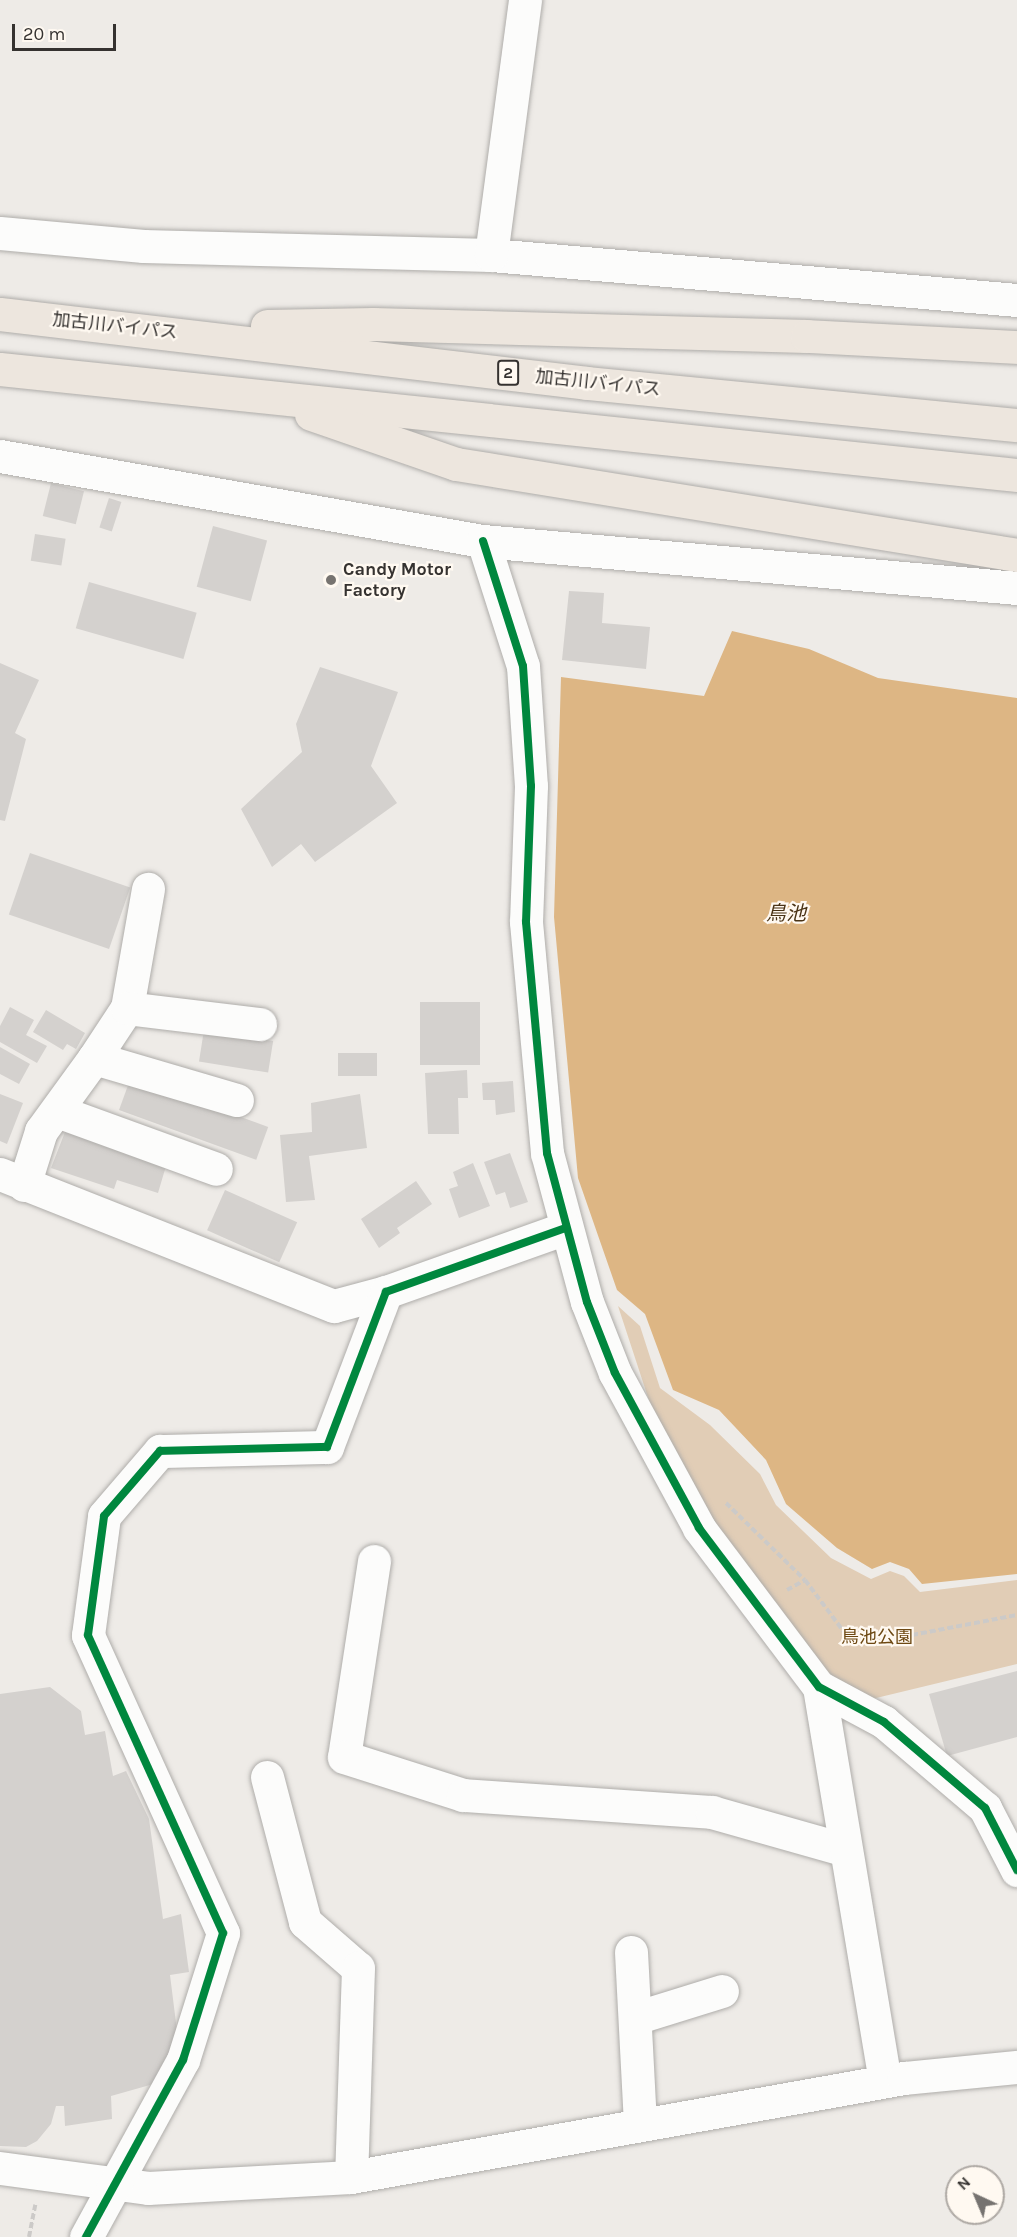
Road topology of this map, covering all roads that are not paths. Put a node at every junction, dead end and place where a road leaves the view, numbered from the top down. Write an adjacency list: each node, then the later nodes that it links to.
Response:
1 (525, 0): 3 (street)
2 (0, 233): 3 (street)
3 (491, 255): 4 (street)
4 (1017, 300)
5 (0, 314): 6 (highway, 加古川バイパス / 2)
6 (149, 329): 7 (highway); 10 (highway, 加古川バイパス / 2)
7 (1017, 347)
8 (0, 369): 9 (highway)
9 (256, 395): 12 (highway); 14 (highway)
10 (1017, 425)
11 (0, 456): 13 (street)
12 (1017, 475)
13 (483, 541): 15 (street); 24 (street)
14 (1017, 555)
15 (1017, 588)
16 (148, 889): 17 (street)
17 (127, 1008): 18 (street); 19 (street)
18 (260, 1024)
19 (94, 1058): 20 (street); 21 (street)
20 (237, 1100)
21 (57, 1111): 22 (street); 23 (street)
22 (216, 1169)
23 (12, 1180): 25 (street)
24 (566, 1228): 25 (street); 27 (street)
25 (386, 1292): 39 (street)
26 (374, 1561): 29 (street)
27 (819, 1687): 29 (street); 30 (street)
28 (267, 1777): 38 (street)
29 (843, 1850): 35 (street)
30 (1017, 1870)
31 (631, 1952): 33 (street)
32 (722, 1990): 33 (street)
33 (635, 2018): 36 (street)
34 (1017, 2067): 35 (street)
35 (885, 2081): 36 (street)
36 (640, 2125): 38 (street)
37 (0, 2168): 39 (street)
38 (351, 2177): 39 (street)
39 (112, 2184): 40 (street)
40 (86, 2237)

